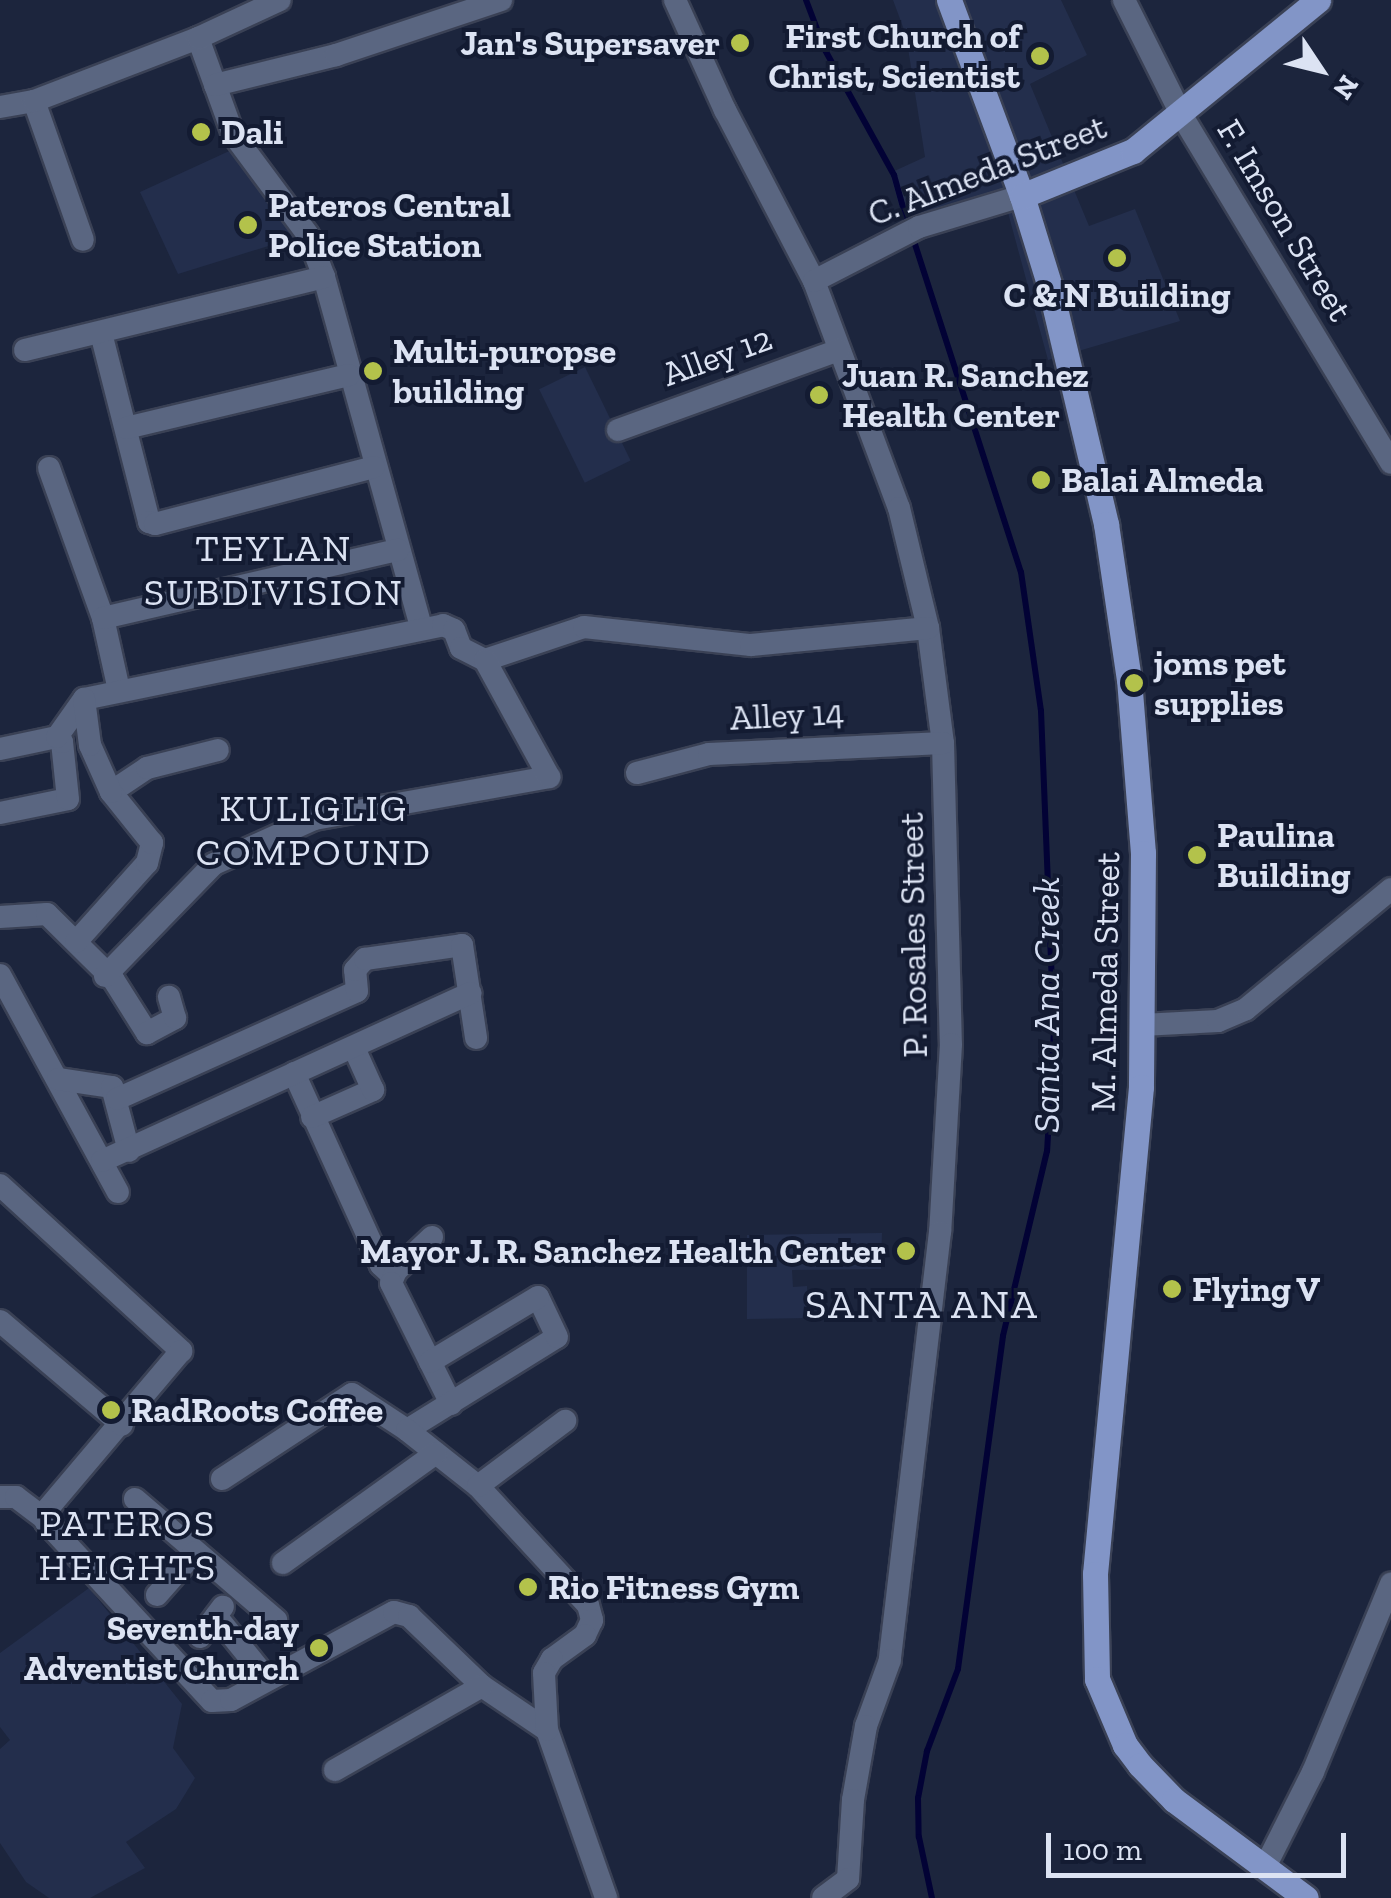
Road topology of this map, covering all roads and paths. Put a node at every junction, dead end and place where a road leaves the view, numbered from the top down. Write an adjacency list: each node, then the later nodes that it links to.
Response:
1 (280, 0): 7 (street)
2 (500, 0): 8 (street)
3 (675, 0): 15 (street, P. Rosales Street)
4 (949, 0): 12 (main road, M. Almeda Street)
5 (1124, 0): 11 (street, F. Imson Street)
6 (1318, 0): 11 (main road, C. Almeda Street)
7 (198, 38): 8 (street); 9 (street)
8 (214, 85): 14 (street)
9 (34, 101): 10 (street); 13 (street)
10 (0, 107)
11 (1182, 116): 12 (main road, C. Almeda Street); 22 (street, F. Imson Street)
12 (1022, 196): 15 (street, C. Almeda Street); 46 (main road, M. Almeda Street)
13 (83, 240)
14 (324, 277): 16 (street); 19 (street)
15 (814, 281): 18 (street, P. Rosales Street)
16 (101, 333): 17 (street); 20 (street)
17 (25, 350)
18 (839, 350): 21 (street, Alley 12); 28 (street, P. Rosales Street)
19 (350, 375): 20 (street); 23 (street)
20 (126, 428): 23 (street)
21 (618, 430)
22 (1391, 463)
23 (374, 467): 25 (street)
24 (49, 468): 26 (street)
25 (398, 550): 26 (street); 27 (street)
26 (103, 618): 30 (street)
27 (421, 627): 29 (street); 30 (street)
28 (928, 628): 29 (street); 33 (street, P. Rosales Street)
29 (485, 660): 42 (street)
30 (119, 690): 31 (street)
31 (84, 699): 32 (street); 37 (street)
32 (57, 737): 34 (street); 38 (street)
33 (943, 742): 36 (street, Alley 14); 85 (street, P. Rosales Street)
34 (0, 749)
35 (218, 750): 37 (street)
36 (637, 773)
37 (111, 792): 41 (street)
38 (0, 814)
39 (1391, 889): 46 (street)
40 (0, 918): 41 (street)
41 (76, 942): 42 (street)
42 (107, 974): 45 (street)
43 (0, 975): 50 (street)
44 (470, 994): 47 (street); 48 (street); 51 (street)
45 (169, 997)
46 (1142, 1024): 83 (main road, M. Almeda Street)
47 (476, 1038)
48 (354, 1048): 49 (street); 52 (street)
49 (294, 1073): 52 (street); 53 (street)
50 (58, 1079): 51 (street); 54 (street)
51 (117, 1099): 53 (street)
52 (312, 1116): 58 (street)
53 (129, 1150): 54 (street)
54 (102, 1161): 56 (street)
55 (0, 1185): 63 (street)
56 (118, 1192)
57 (432, 1237): 58 (street)
58 (393, 1276): 60 (street)
59 (0, 1321): 63 (street)
60 (430, 1362): 61 (street); 61 (street)
61 (451, 1404): 64 (street)
62 (565, 1420): 67 (street)
63 (122, 1425): 70 (street)
64 (408, 1430): 65 (street); 66 (street)
65 (436, 1453): 67 (street); 72 (street)
66 (222, 1479)
67 (478, 1486): 81 (street)
68 (0, 1496): 70 (street)
69 (135, 1499): 71 (street)
70 (44, 1520): 79 (street)
71 (196, 1552): 74 (street); 75 (street)
72 (283, 1563)
73 (1391, 1584): 83 (street)
74 (237, 1588): 76 (street); 77 (street)
75 (157, 1595)
76 (216, 1616): 78 (street); 79 (street)
77 (276, 1620)
78 (200, 1637)
79 (268, 1680): 80 (street)
80 (482, 1686): 81 (street); 82 (street)
81 (547, 1730): 84 (street)
82 (334, 1770)
83 (1265, 1867): 86 (main road, M. Almeda Street)
84 (606, 1898)
85 (823, 1898)
86 (1306, 1898)

